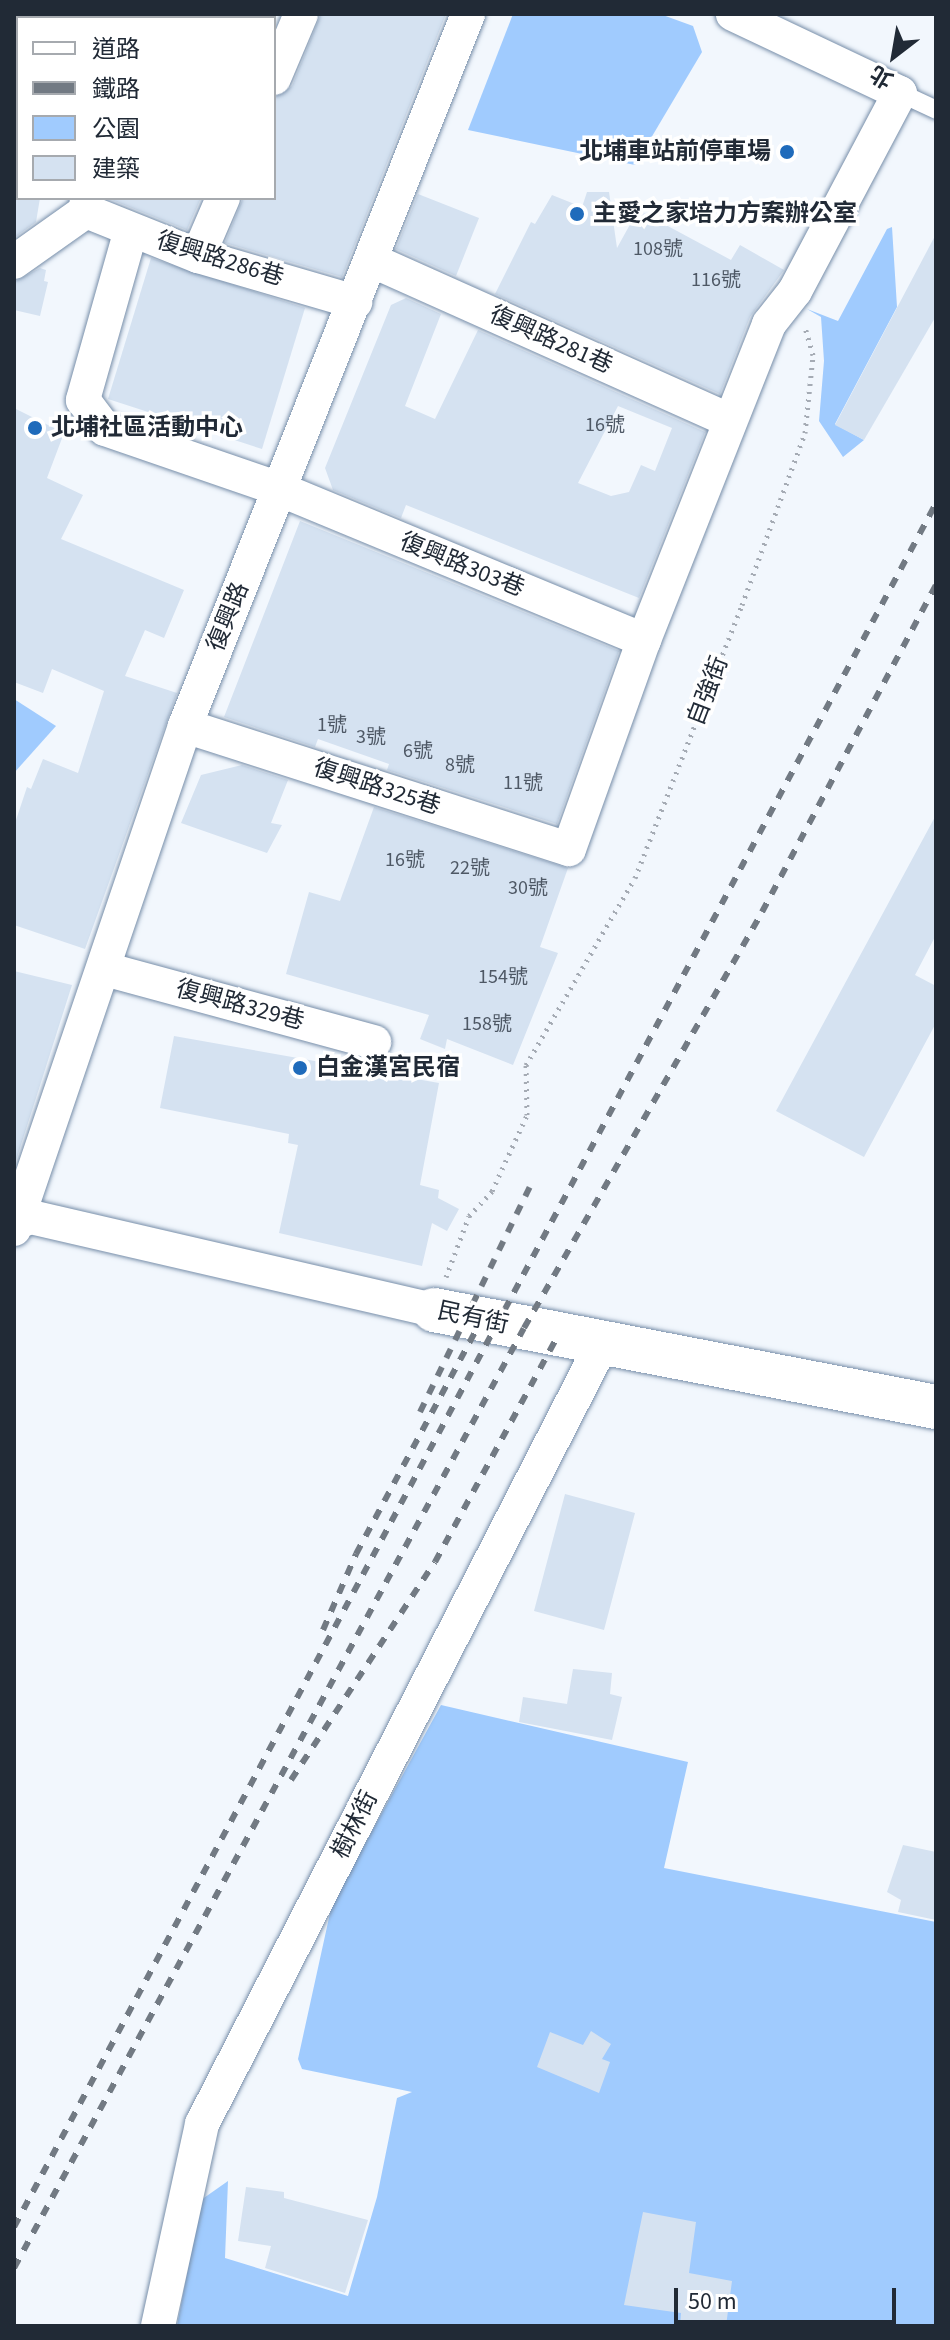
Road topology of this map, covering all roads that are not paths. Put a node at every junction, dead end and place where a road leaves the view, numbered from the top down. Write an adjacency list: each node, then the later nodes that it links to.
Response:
1 (301, 14): 4 (street)
2 (468, 14): 11 (street, 復興路)
3 (733, 14): 5 (street)
4 (276, 73)
5 (900, 93): 6 (lane); 14 (street)
6 (936, 110)
7 (222, 200): 10 (street)
8 (87, 205): 9 (street, 復興路286巷); 12 (street)
9 (131, 230): 10 (street, 復興路286巷); 15 (street, 復興路303巷)
10 (198, 256): 13 (street, 復興路286巷)
11 (373, 261): 13 (street, 復興路); 14 (street, 復興路281巷)
12 (14, 262)
13 (355, 302): 15 (street, 復興路)
14 (728, 420): 16 (street)
15 (279, 489): 16 (street, 復興路303巷); 17 (street, 復興路)
16 (644, 640): 17 (street, 復興路325巷)
17 (185, 726): 18 (street, 復興路)
18 (105, 969): 19 (street, 復興路329巷); 20 (street, 復興路)
19 (374, 1042)
20 (17, 1219): 21 (street, 民有街)
21 (434, 1310): 22 (street, 民有街)
22 (603, 1342): 23 (street, 民有街); 24 (street, 樹林街)
23 (936, 1407)
24 (158, 2326)

